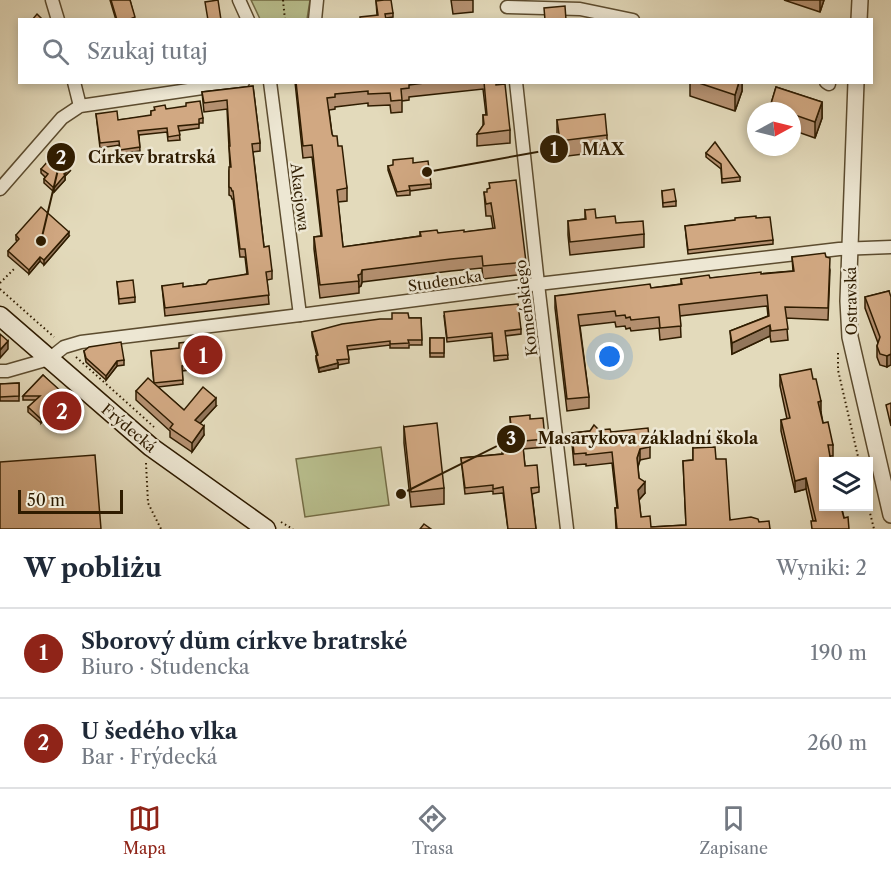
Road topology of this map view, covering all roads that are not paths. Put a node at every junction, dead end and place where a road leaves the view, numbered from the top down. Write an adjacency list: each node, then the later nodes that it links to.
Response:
1 (52, 0): 6 (street)
2 (240, 0): 7 (street)
3 (317, 0): 8 (street)
4 (860, 0): 10 (street)
5 (507, 9): 9 (street)
6 (57, 18)
7 (247, 18)
8 (315, 18)
9 (623, 18)
10 (859, 18)
11 (74, 84): 16 (street)
12 (229, 84): 16 (street)
13 (270, 84): 21 (street, Akacjowa)
14 (516, 84): 20 (street, Komeńskiego)
15 (856, 84): 19 (street, Ostravská)
16 (80, 106): 17 (street)
17 (0, 189)
18 (891, 247): 19 (street, Studencka)
19 (850, 248): 20 (street, Studencka); 25 (street, Ostravská)
20 (538, 284): 21 (street, Studencka); 28 (street, Komeńskiego)
21 (300, 315): 23 (street, Studencka)
22 (0, 316): 23 (main road, Frýdecká)
23 (49, 359): 24 (street); 27 (main road, Frýdecká)
24 (0, 371)
25 (887, 476): 26 (street, Ostravská)
26 (891, 515)
27 (270, 523)
28 (567, 529)

